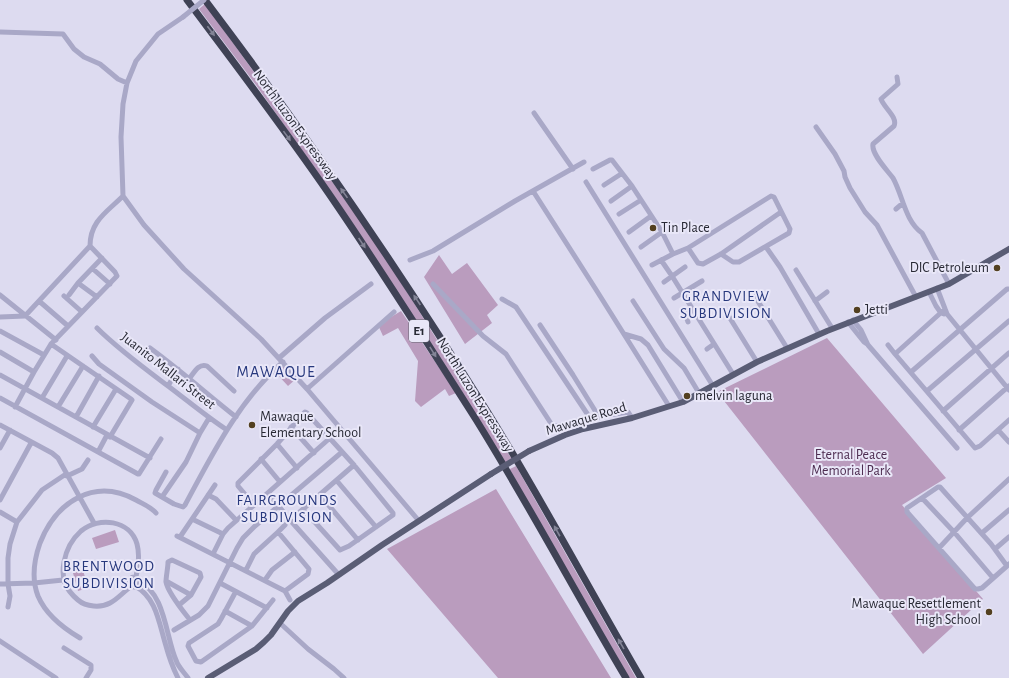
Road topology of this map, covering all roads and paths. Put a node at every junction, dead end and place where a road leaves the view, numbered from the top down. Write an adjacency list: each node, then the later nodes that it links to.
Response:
1 (187, 0): 228 (highway, North Luzon Expressway / E1, one-way to 228)
2 (204, 0): 5 (street, bridge); 229 (highway, North Luzon Expressway / E1, one-way to 2)
3 (0, 32): 5 (street)
4 (897, 77): 19 (street)
5 (127, 83): 16 (street)
6 (534, 113): 9 (street)
7 (816, 127): 56 (street)
8 (584, 162): 9 (street)
9 (573, 168): 15 (street)
10 (593, 169): 11 (street)
11 (621, 174): 13 (street); 14 (street)
12 (586, 182): 108 (street)
13 (604, 185)
14 (632, 186): 17 (street); 18 (street)
15 (533, 191): 34 (street); 80 (street)
16 (123, 196): 26 (street); 96 (street)
17 (640, 200): 22 (street); 23 (street)
18 (610, 201)
19 (903, 203): 20 (street); 47 (street)
20 (896, 209)
21 (781, 212): 28 (street); 29 (street); 32 (street)
22 (619, 214)
23 (651, 216): 24 (street); 25 (street)
24 (630, 232)
25 (662, 232): 27 (street); 31 (street)
26 (90, 246): 33 (street); 59 (street)
27 (641, 247)
28 (766, 247): 32 (street); 81 (street)
29 (688, 248): 31 (street); 32 (street)
30 (1009, 250): 47 (main road, Mawaque Road)
31 (673, 254): 35 (street)
32 (721, 254)
33 (102, 258): 38 (street); 44 (street)
34 (410, 260)
35 (661, 260): 36 (street); 40 (street)
36 (652, 265)
37 (685, 267): 40 (street)
38 (93, 269): 42 (street); 44 (street)
39 (796, 270): 61 (street)
40 (672, 276): 43 (street); 52 (street)
41 (702, 281): 52 (street)
42 (78, 282): 55 (street); 63 (street)
43 (664, 282)
44 (110, 284): 55 (street)
45 (371, 284): 96 (street)
46 (432, 284): 127 (street)
47 (949, 284): 48 (main road, Mawaque Road)
48 (937, 288): 51 (main road, Mawaque Road); 65 (street)
49 (1008, 289): 79 (street)
50 (827, 292): 61 (street)
51 (929, 292): 56 (main road, Mawaque Road); 65 (street)
52 (683, 293): 57 (street); 62 (street)
53 (0, 295): 67 (street)
54 (754, 295): 87 (street)
55 (97, 297): 63 (street)
56 (916, 297): 69 (main road, Mawaque Road)
57 (674, 298)
58 (502, 299): 127 (street)
59 (38, 301): 67 (street); 73 (street)
60 (633, 301): 115 (street)
61 (815, 301): 76 (street)
62 (692, 308): 71 (street); 74 (street)
63 (82, 312): 73 (street)
64 (394, 312): 112 (street)
65 (944, 312): 79 (street); 92 (street)
66 (728, 315): 97 (street)
67 (25, 316): 68 (street); 82 (street)
68 (0, 318)
69 (850, 321): 76 (main road, Mawaque Road); 145 (street)
70 (1009, 321): 88 (street)
71 (688, 322)
72 (540, 325): 123 (street)
73 (68, 326): 82 (street)
74 (704, 326): 77 (street); 84 (street)
75 (97, 328): 107 (street, Juanito Mallari Street)
76 (832, 328): 81 (main road, Mawaque Road)
77 (698, 330)
78 (0, 331): 93 (street)
79 (960, 331): 88 (street); 102 (street)
80 (624, 334): 118 (street); 120 (street)
81 (820, 334): 87 (main road, Mawaque Road)
82 (56, 340): 83 (street)
83 (51, 344): 93 (street); 94 (street)
84 (714, 344): 89 (street); 103 (street)
85 (888, 345): 92 (street)
86 (150, 348): 100 (street)
87 (787, 348): 97 (main road, Mawaque Road)
88 (976, 349): 99 (street); 114 (street)
89 (707, 350)
90 (0, 352): 101 (street)
91 (1009, 353): 99 (street)
92 (895, 354): 102 (street)
93 (44, 356): 101 (street)
94 (68, 356): 98 (street); 117 (street)
95 (92, 356): 137 (street)
96 (281, 360): 112 (street); 125 (street)
97 (757, 362): 103 (main road, Mawaque Road)
98 (83, 366): 105 (street); 121 (street)
99 (992, 368): 109 (street); 122 (street)
100 (178, 369): 106 (street); 107 (street)
101 (34, 372): 110 (street)
102 (911, 372): 114 (street)
103 (733, 374): 108 (main road, Mawaque Road)
104 (0, 375): 110 (street)
105 (99, 376): 111 (street); 124 (street)
106 (189, 379): 113 (street); 125 (street)
107 (168, 386): 126 (street, Juanito Mallari Street)
108 (713, 386): 115 (main road, Mawaque Road)
109 (1008, 388): 135 (street)
110 (24, 389): 117 (street); 119 (street)
111 (116, 389): 131 (street); 138 (street)
112 (307, 389): 177 (street)
113 (234, 391)
114 (928, 391): 122 (street)
115 (699, 393): 118 (main road, Mawaque Road)
116 (0, 398): 119 (street)
117 (42, 398): 121 (street)
118 (683, 402): 120 (main road, Mawaque Road)
119 (15, 406): 146 (street)
120 (669, 406): 128 (main road, Mawaque Road)
121 (58, 407): 124 (street)
122 (943, 411): 135 (street)
123 (598, 416): 127 (street); 128 (street)
124 (76, 417): 131 (street)
125 (236, 417): 134 (street)
126 (209, 418): 134 (street, Juanito Mallari Street); 137 (street)
127 (590, 418)
128 (632, 418): 177 (main road, Mawaque Road, bridge)
129 (1009, 420): 136 (street)
130 (0, 425): 133 (street)
131 (93, 427): 138 (street)
132 (291, 427): 139 (street); 143 (street); 147 (street)
133 (10, 430): 142 (street); 144 (street)
134 (227, 430): 164 (street)
135 (958, 430): 136 (street)
136 (998, 430): 141 (street)
137 (200, 433): 164 (street)
138 (109, 436): 146 (street); 149 (street)
139 (330, 438): 147 (street); 148 (street)
140 (161, 439): 149 (street)
141 (1009, 442)
142 (32, 443): 155 (street); 166 (street)
143 (277, 444): 150 (street); 153 (street)
144 (0, 448)
145 (957, 448)
146 (98, 452): 149 (street)
147 (314, 452): 153 (street)
148 (342, 452): 152 (street); 168 (street)
149 (150, 458)
150 (261, 459): 158 (street); 167 (street)
151 (88, 460): 155 (street)
152 (354, 465): 157 (street); 181 (street)
153 (297, 468): 158 (street)
154 (166, 472): 164 (street)
155 (66, 475): 163 (street); 178 (street)
156 (1009, 480): 174 (street)
157 (337, 481): 162 (street); 181 (street)
158 (280, 482): 160 (street)
159 (215, 485): 161 (street)
160 (268, 493): 167 (street); 168 (street)
161 (208, 494): 175 (street); 176 (street)
162 (320, 495): 169 (street); 187 (street)
163 (79, 497): 172 (street); 179 (street); 201 (street)
164 (162, 497)
165 (922, 498): 174 (street); 183 (street); 188 (street)
166 (0, 500)
167 (254, 505): 176 (street)
168 (278, 506): 192 (street); 195 (street)
169 (302, 509): 173 (street); 187 (street)
170 (1009, 510): 185 (street)
171 (0, 512): 178 (street)
172 (156, 513)
173 (295, 516)
174 (967, 518): 183 (street); 185 (street)
175 (192, 519): 184 (street); 191 (street)
176 (236, 520): 184 (street)
177 (419, 521): 195 (main road, Mawaque Road)
178 (17, 522): 204 (street)
179 (94, 523): 197 (street); 198 (street)
180 (285, 525): 182 (street)
181 (376, 527): 187 (street)
182 (278, 532): 190 (street); 194 (street)
183 (954, 532): 188 (street); 196 (street)
184 (223, 534): 191 (street)
185 (982, 534): 189 (street)
186 (1009, 538): 189 (street)
187 (358, 540)
188 (940, 548): 196 (street)
189 (995, 549): 193 (street)
190 (295, 552): 199 (street); 206 (street)
191 (213, 554): 192 (street)
192 (229, 562): 194 (street); 202 (street)
193 (1008, 565): 196 (street)
194 (246, 570): 199 (street)
195 (339, 575): 216 (main road, Mawaque Road)
196 (993, 578)
197 (138, 579): 205 (street); 205 (street); 225 (street)
198 (63, 580): 201 (street); 205 (street)
199 (265, 580): 206 (street)
200 (166, 581): 208 (street); 208 (street); 211 (street)
201 (34, 583): 204 (street); 219 (street)
202 (220, 583): 207 (street); 215 (street)
203 (0, 584): 204 (street)
204 (8, 584): 212 (street)
205 (132, 587): 224 (street)
206 (285, 590): 210 (street)
207 (235, 592): 213 (street); 214 (street)
208 (192, 595): 211 (street)
209 (273, 600): 213 (street)
210 (290, 600)
211 (179, 605): 215 (street)
212 (8, 607)
213 (267, 608): 217 (street)
214 (225, 611): 217 (street); 217 (street)
215 (190, 620): 218 (street)
216 (281, 624): 226 (main road, Mawaque Road); 227 (street)
217 (252, 626)
218 (174, 630)
219 (80, 638)
220 (0, 641): 222 (street)
221 (64, 648): 223 (street)
222 (56, 678)
223 (86, 678)
224 (178, 678)
225 (188, 678)
226 (208, 678)
227 (344, 678)
228 (626, 678)
229 (641, 678)

